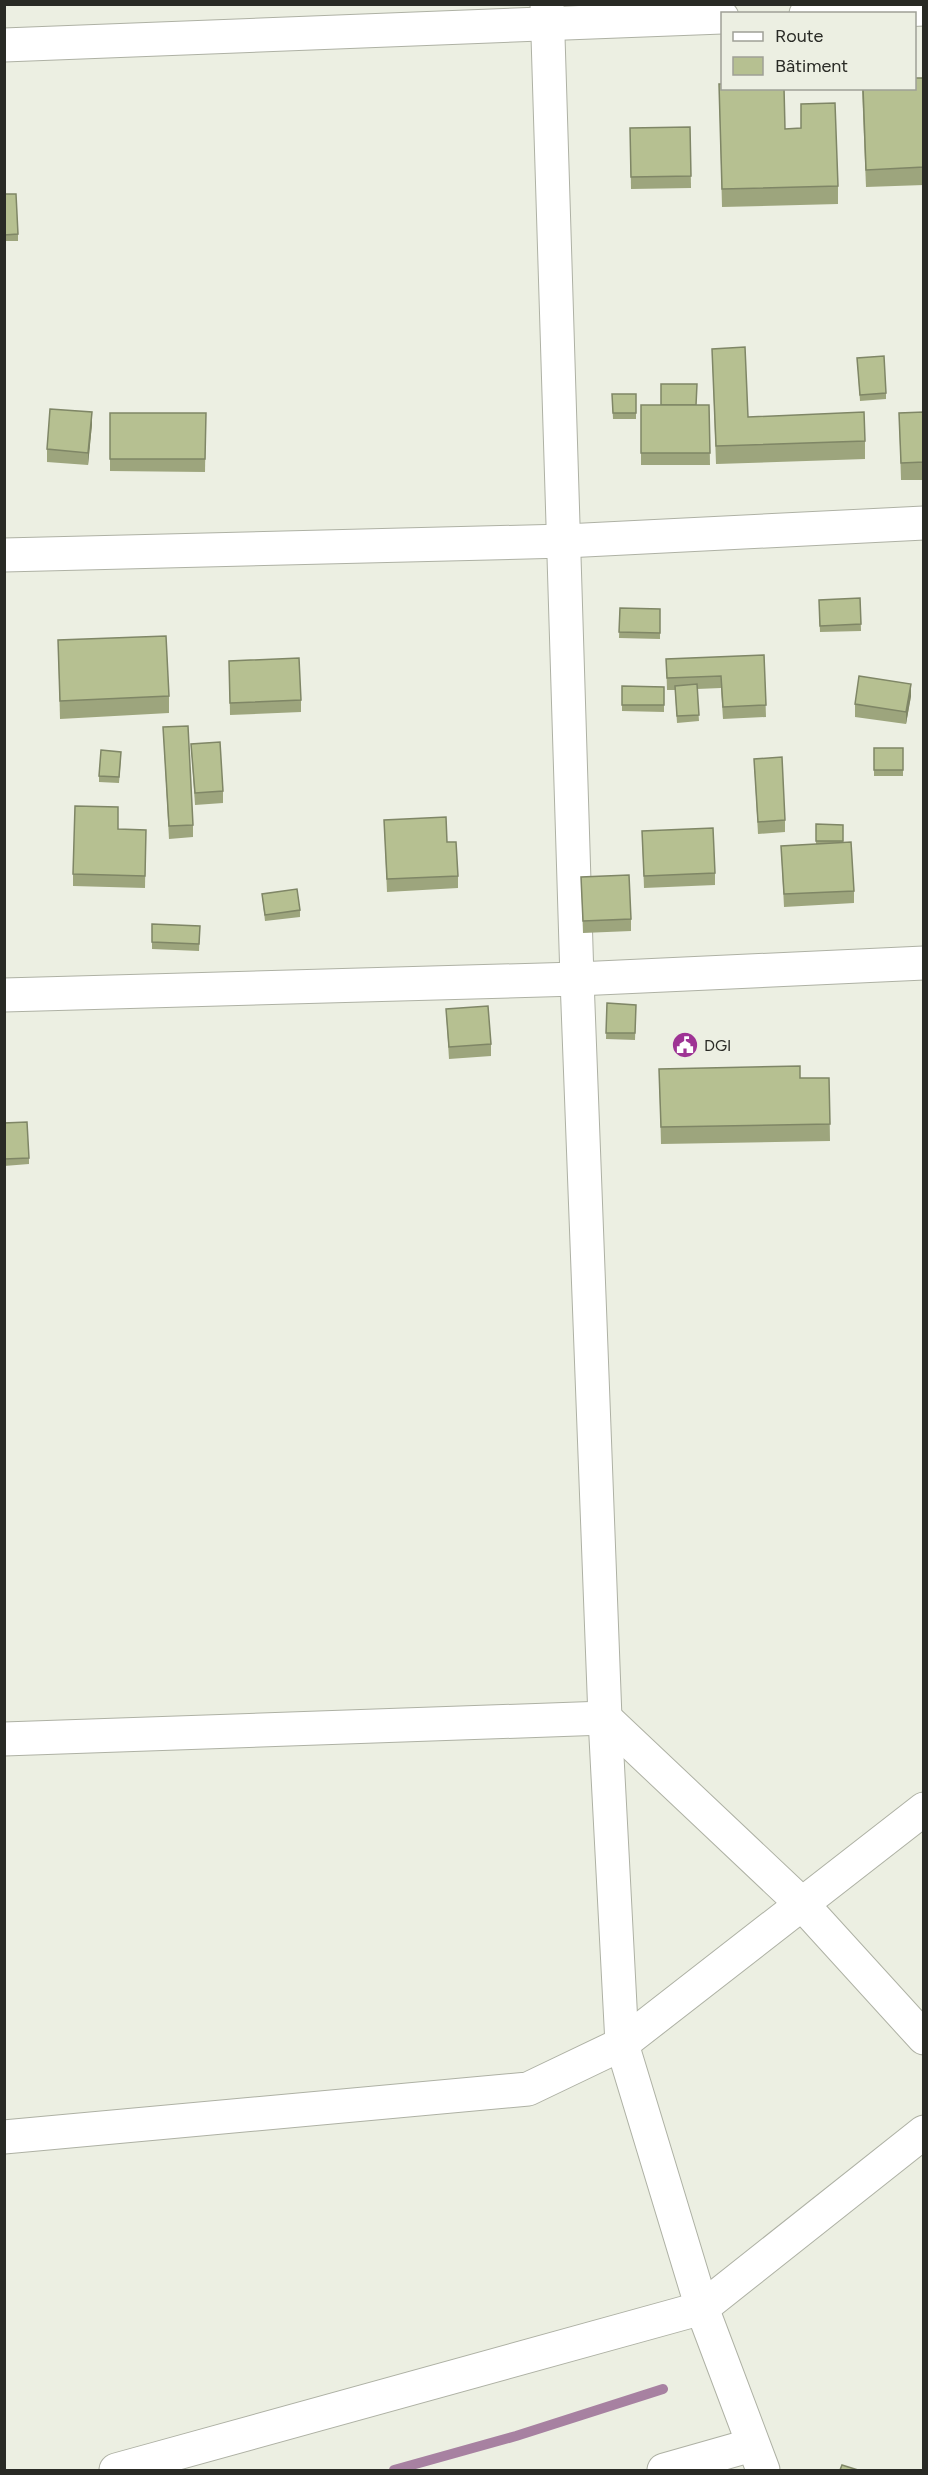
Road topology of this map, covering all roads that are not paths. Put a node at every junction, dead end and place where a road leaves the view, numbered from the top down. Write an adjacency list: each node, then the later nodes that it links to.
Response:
1 (924, 9): 2 (street)
2 (853, 12)
3 (547, 14): 4 (street); 5 (street); 7 (street)
4 (721, 17)
5 (4, 45)
6 (924, 523): 7 (street)
7 (565, 541): 8 (street); 10 (street)
8 (4, 555)
9 (924, 963): 10 (street)
10 (577, 980): 11 (street); 12 (street)
11 (4, 995)
12 (604, 1718): 13 (street); 15 (street); 17 (street)
13 (4, 1739)
14 (924, 1809): 15 (street)
15 (802, 1904): 16 (street); 17 (street)
16 (924, 2038)
17 (622, 2044): 19 (street); 20 (street)
18 (924, 2132): 20 (street)
19 (4, 2137)
20 (702, 2308): 21 (street); 22 (street)
21 (757, 2458): 23 (street)
22 (116, 2470)
23 (664, 2470)

